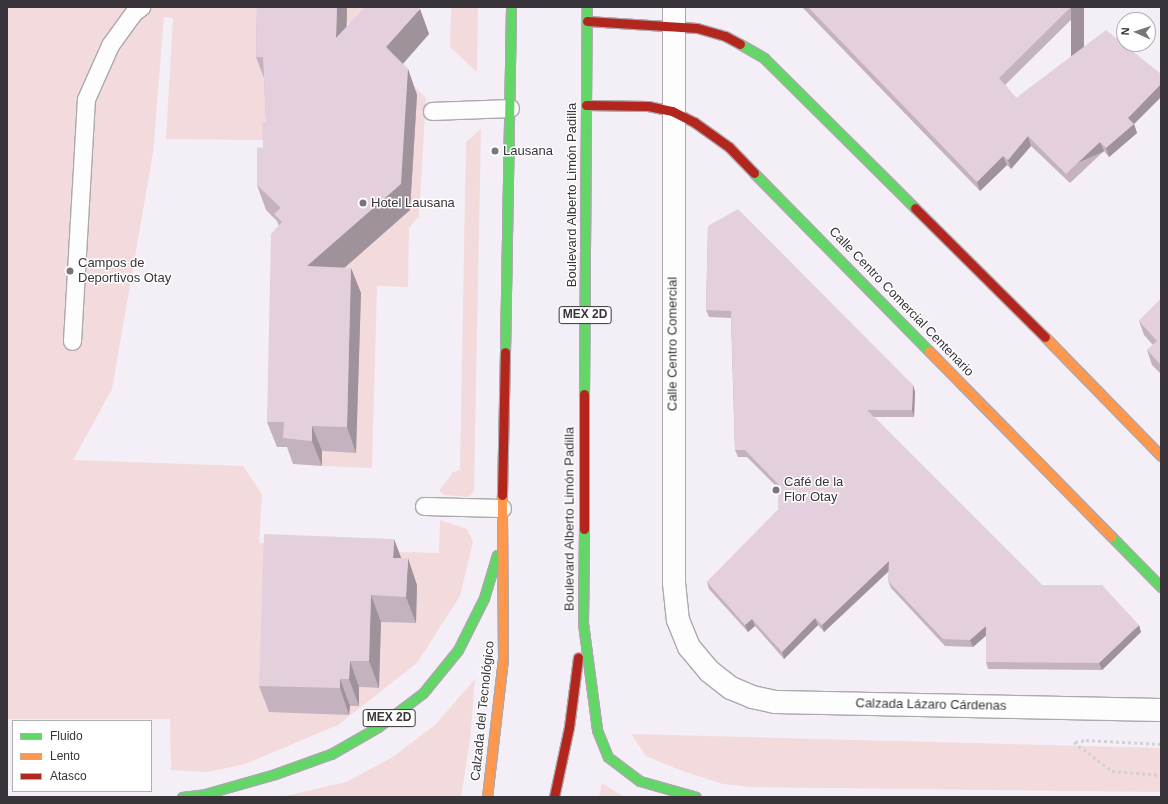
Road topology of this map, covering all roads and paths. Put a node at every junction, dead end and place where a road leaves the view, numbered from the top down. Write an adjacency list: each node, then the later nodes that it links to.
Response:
1 (141, 7): 10 (lane)
2 (512, 7): 7 (main road, MEX 2D)
3 (586, 7): 5 (main road, Boulevard Alberto Limón Padilla / MEX 2D)
4 (674, 16): 5 (main road); 9 (street, Calle Centro Comercial); 11 (main road)
5 (587, 21): 6 (main road, Boulevard Alberto Limón Padilla / MEX 2D)
6 (586, 106): 9 (main road, Calle Centro Comercial Centenario); 16 (main road, Boulevard Alberto Limón Padilla / MEX 2D)
7 (510, 108): 8 (lane); 13 (main road, MEX 2D)
8 (432, 111)
9 (672, 111): 15 (main road, Calle Centro Comercial Centenario); 17 (street, Calle Centro Comercial)
10 (72, 341)
11 (1161, 456)
12 (424, 506): 13 (lane)
13 (502, 508): 14 (main road, MEX 2D)
14 (504, 532): 21 (main road, MEX 2D); 22 (main road, Calzada del Tecnológico)
15 (1161, 587)
16 (583, 623): 23 (main road, MEX 2D); 24 (main road)
17 (709, 671): 18 (street, Calzada Lázaro Cárdenas)
18 (1161, 710)
19 (1161, 744): 20 (path)
20 (1161, 775)
21 (182, 797)
22 (487, 797)
23 (554, 797)
24 (696, 797)

